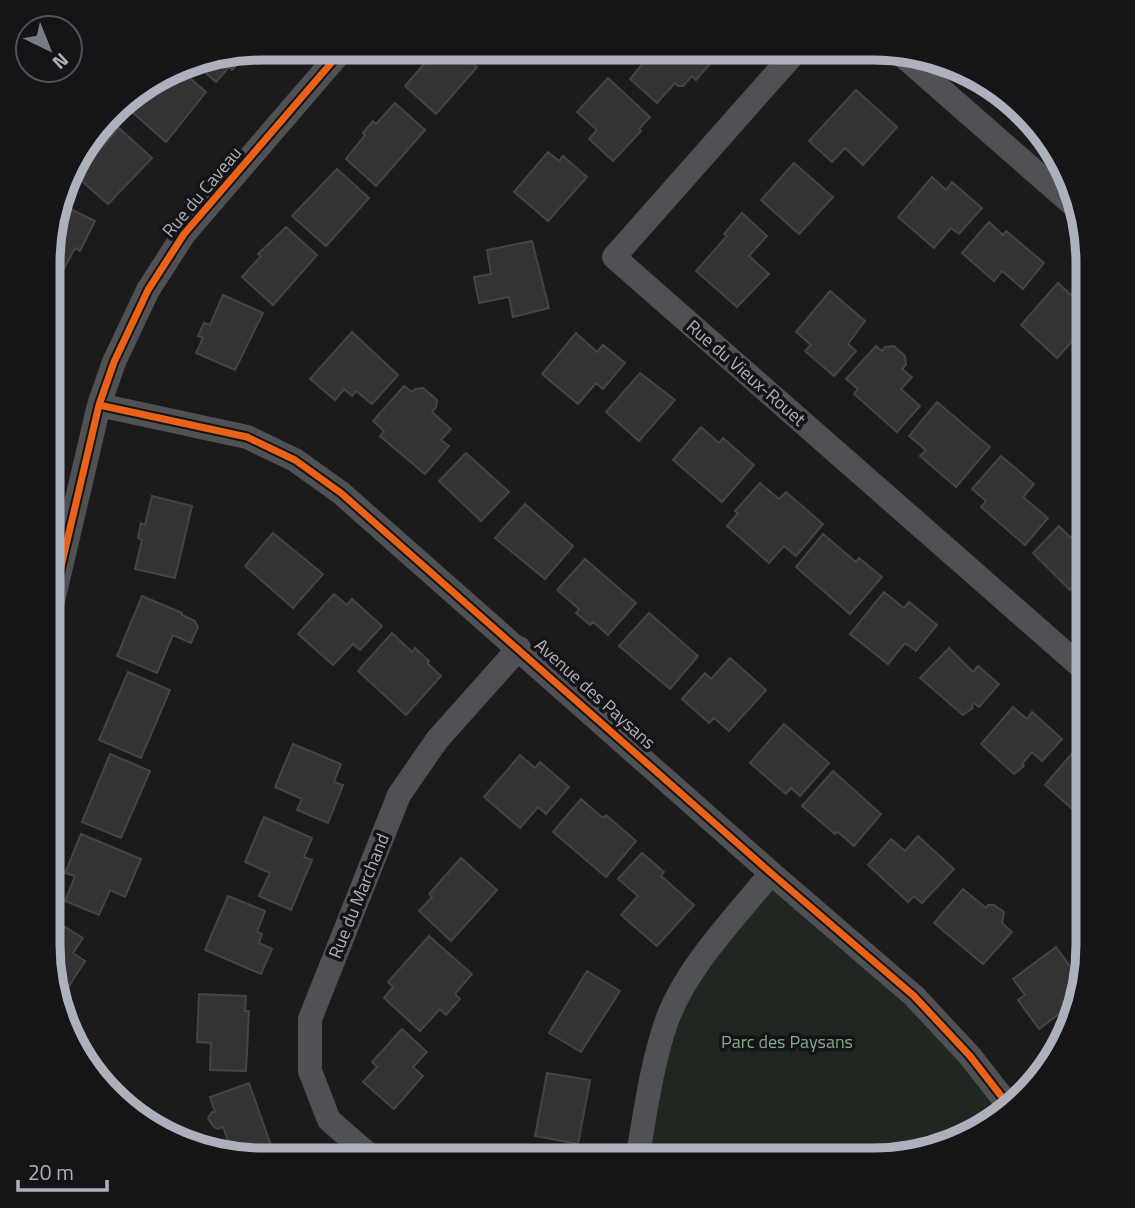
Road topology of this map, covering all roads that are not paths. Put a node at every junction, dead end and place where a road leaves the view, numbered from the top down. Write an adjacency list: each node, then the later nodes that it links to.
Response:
1 (335, 59): 5 (street, Rue du Caveau)
2 (789, 59): 8 (street, Rue du Vieux-Rouet)
3 (911, 63): 4 (street)
4 (1066, 199)
5 (99, 405): 6 (street, Rue du Caveau); 7 (street, Avenue des Paysans)
6 (59, 573)
7 (519, 648): 9 (street, Avenue des Paysans); 11 (street, Rue du Marchand)
8 (1075, 662)
9 (771, 873): 10 (street, Avenue des Paysans); 12 (street)
10 (1004, 1100)
11 (362, 1148)
12 (639, 1148)

